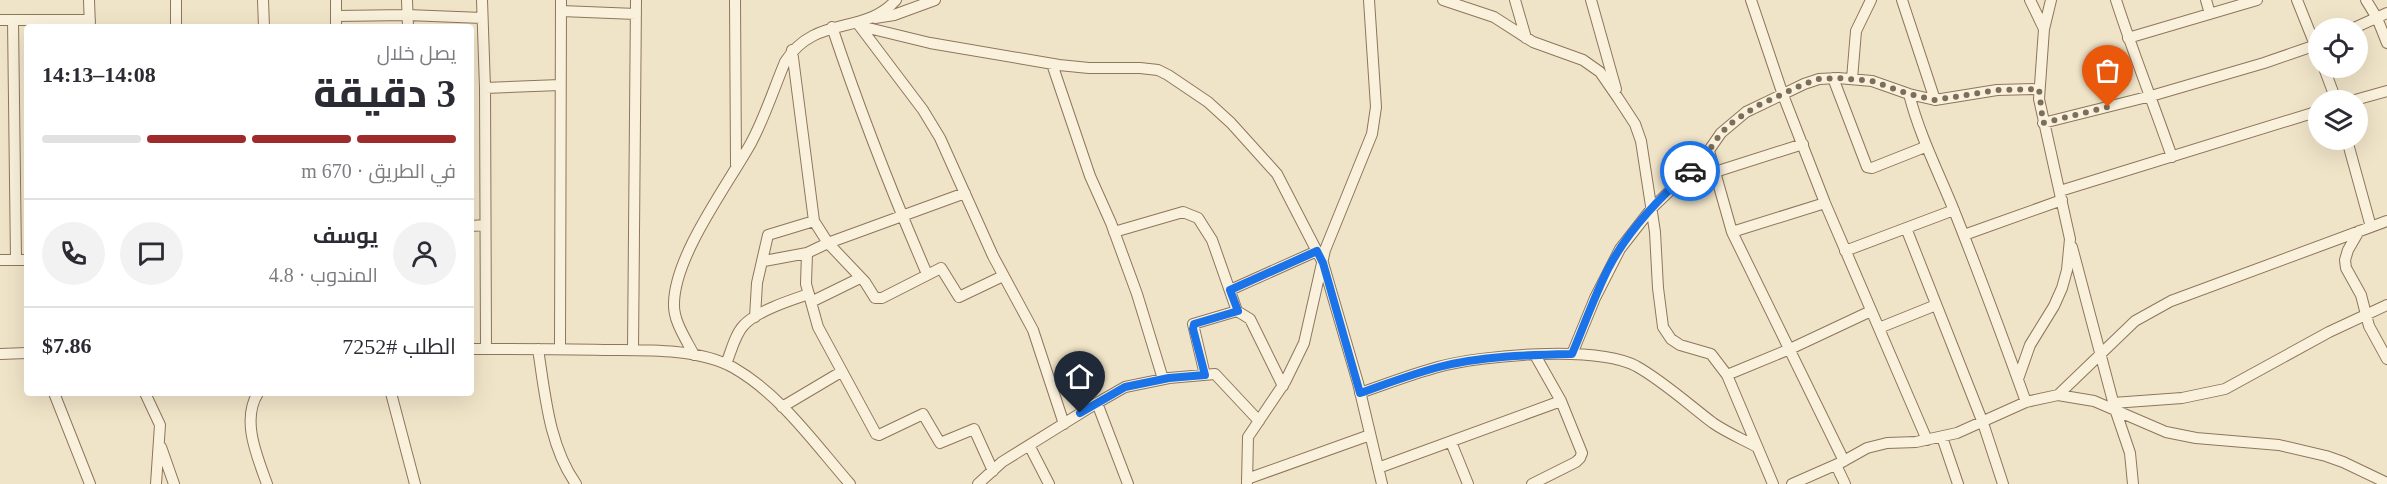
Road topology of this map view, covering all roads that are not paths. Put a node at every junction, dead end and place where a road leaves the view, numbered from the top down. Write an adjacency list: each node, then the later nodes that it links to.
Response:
1 (89, 0): 36 (street)
2 (176, 0): 37 (street)
3 (263, 0): 38 (street)
4 (336, 0): 34 (street)
5 (407, 0): 28 (street)
6 (482, 0): 30 (street)
7 (636, 0): 26 (street)
8 (735, 0): 69 (street)
9 (896, 0): 31 (street)
10 (935, 0): 31 (street)
11 (1369, 0): 95 (street)
12 (1443, 0): 44 (street)
13 (1515, 0): 44 (street)
14 (1591, 0): 60 (street)
15 (1751, 0): 57 (street)
16 (1871, 0): 51 (street)
17 (1902, 0): 61 (street)
18 (2030, 0): 43 (street)
19 (2051, 0): 43 (street)
20 (2116, 0): 45 (street)
21 (2206, 0): 27 (street)
22 (2257, 0): 27 (street)
23 (2297, 0): 41 (street)
24 (2366, 0): 29 (street)
25 (561, 6): 26 (street); 52 (street)
26 (636, 14): 113 (street)
27 (2210, 14): 45 (street)
28 (407, 15): 30 (street); 34 (street); 39 (street)
29 (2382, 16): 35 (street); 46 (street)
30 (482, 18): 53 (street)
31 (871, 19): 40 (street)
32 (0, 20): 33 (street)
33 (13, 20): 36 (street); 93 (street)
34 (336, 21)
35 (2368, 22)
36 (90, 24)
37 (176, 24)
38 (264, 24)
39 (408, 24)
40 (858, 24): 42 (street); 49 (street); 71 (street)
41 (2308, 25)
42 (832, 27): 47 (street); 76 (street)
43 (2044, 29): 54 (street)
44 (1526, 38): 60 (street)
45 (2128, 39): 58 (street)
46 (2387, 43)
47 (792, 50): 69 (street); 77 (street)
48 (2308, 51): 58 (street)
49 (1052, 64): 84 (street); 89 (street)
50 (1833, 78): 51 (street); 57 (street); 65 (street)
51 (1852, 79): 56 (street)
52 (560, 85): 53 (street); 111 (street)
53 (485, 88): 79 (street)
54 (2039, 89): 61 (street); 63 (street)
55 (2387, 91): 59 (street)
56 (1909, 94): 61 (street); 65 (street)
57 (1783, 95): 64 (street); 67 (street)
58 (2151, 96): 63 (street); 68 (street)
59 (2368, 96)
60 (1618, 98): 74 (street)
61 (1935, 100)
62 (2308, 114): 68 (street)
63 (2043, 123): 72 (street)
64 (1803, 144): 70 (street); 73 (street)
65 (1926, 147): 75 (street)
66 (2350, 150): 81 (street)
67 (1709, 151): 70 (street); 74 (street)
68 (2172, 157): 72 (street)
69 (736, 168): 116 (street)
70 (1715, 172): 85 (street)
71 (965, 193): 76 (street); 97 (street)
72 (2061, 195): 86 (street); 87 (street)
73 (1825, 203): 85 (street); 90 (street)
74 (1652, 208): 117 (street); 124 (street)
75 (1954, 210): 82 (street); 86 (street)
76 (901, 216): 88 (street); 96 (street)
77 (814, 221): 88 (street); 94 (street)
78 (2387, 221): 81 (street)
79 (485, 225): 80 (street); 109 (street)
80 (474, 226)
81 (2371, 227): 83 (street)
82 (1906, 228): 90 (street); 101 (street)
83 (2359, 231): 105 (street); 119 (street)
84 (1114, 232): 99 (street); 125 (street)
85 (1732, 232): 112 (street)
86 (1964, 235): 126 (street)
87 (2070, 239): 119 (street); 126 (street)
88 (828, 243): 91 (street); 98 (street)
89 (1317, 251): 95 (street); 99 (street)
90 (1845, 251): 104 (street)
91 (807, 253): 94 (street); 100 (street)
92 (0, 260): 93 (street)
93 (21, 260)
94 (764, 261): 106 (street)
95 (1323, 263): 127 (street); 128 (street)
96 (927, 274): 97 (street); 98 (street)
97 (1003, 276): 141 (street)
98 (860, 278): 100 (street)
99 (1230, 290): 103 (street)
100 (810, 298): 106 (street); 122 (street)
101 (1936, 305): 107 (street); 140 (street)
102 (2387, 305): 105 (street)
103 (1238, 311): 123 (street); 127 (street)
104 (1871, 311): 107 (street); 112 (street)
105 (2366, 316): 120 (street); 137 (street)
106 (755, 317): 121 (street)
107 (1879, 328): 144 (street)
108 (474, 349): 109 (street)
109 (486, 349): 110 (street)
110 (538, 349): 111 (street); 159 (street)
111 (560, 349): 113 (street)
112 (1790, 349): 124 (street); 149 (street)
113 (633, 350): 116 (street)
114 (0, 354): 115 (street)
115 (24, 354)
116 (694, 354): 121 (street)
117 (1572, 354): 118 (street); 148 (street)
118 (1535, 355): 128 (street); 134 (street)
119 (2100, 356): 129 (street); 137 (street)
120 (2387, 359)
121 (726, 364): 138 (street)
122 (841, 372): 138 (street); 151 (street)
123 (1205, 375): 125 (street); 139 (street)
124 (1727, 375): 148 (street)
125 (1163, 379): 136 (street)
126 (2018, 379): 135 (street)
127 (1283, 386): 139 (street)
128 (1360, 393): 142 (street)
129 (2058, 395): 135 (street); 137 (street)
130 (55, 396): 154 (street)
131 (146, 396): 145 (street)
132 (256, 396): 157 (street)
133 (392, 396): 158 (street)
134 (1561, 401): 146 (street); 166 (street)
135 (2026, 402): 140 (street)
136 (1097, 403): 141 (street); 163 (street)
137 (2114, 406): 153 (street); 172 (street)
138 (782, 407): 160 (street)
139 (1259, 421): 152 (street)
140 (1983, 423): 143 (street); 171 (street)
141 (1064, 424): 147 (street)
142 (1370, 435): 150 (street); 152 (street)
143 (1942, 437): 144 (street); 170 (street)
144 (1927, 440): 149 (street)
145 (159, 442): 155 (street); 156 (street)
146 (1451, 442): 150 (street); 165 (street)
147 (1030, 447): 151 (street); 162 (street)
148 (1757, 447): 167 (street)
149 (1840, 463): 168 (street); 169 (street)
150 (1378, 468): 164 (street)
151 (993, 471): 161 (street)
152 (1247, 481)
153 (2387, 483)
154 (90, 484)
155 (156, 484)
156 (174, 484)
157 (267, 484)
158 (415, 484)
159 (576, 484)
160 (850, 484)
161 (978, 484)
162 (1049, 484)
163 (1128, 484)
164 (1382, 484)
165 (1468, 484)
166 (1534, 484)
167 (1773, 484)
168 (1792, 484)
169 (1845, 484)
170 (1958, 484)
171 (2003, 484)
172 (2133, 484)

